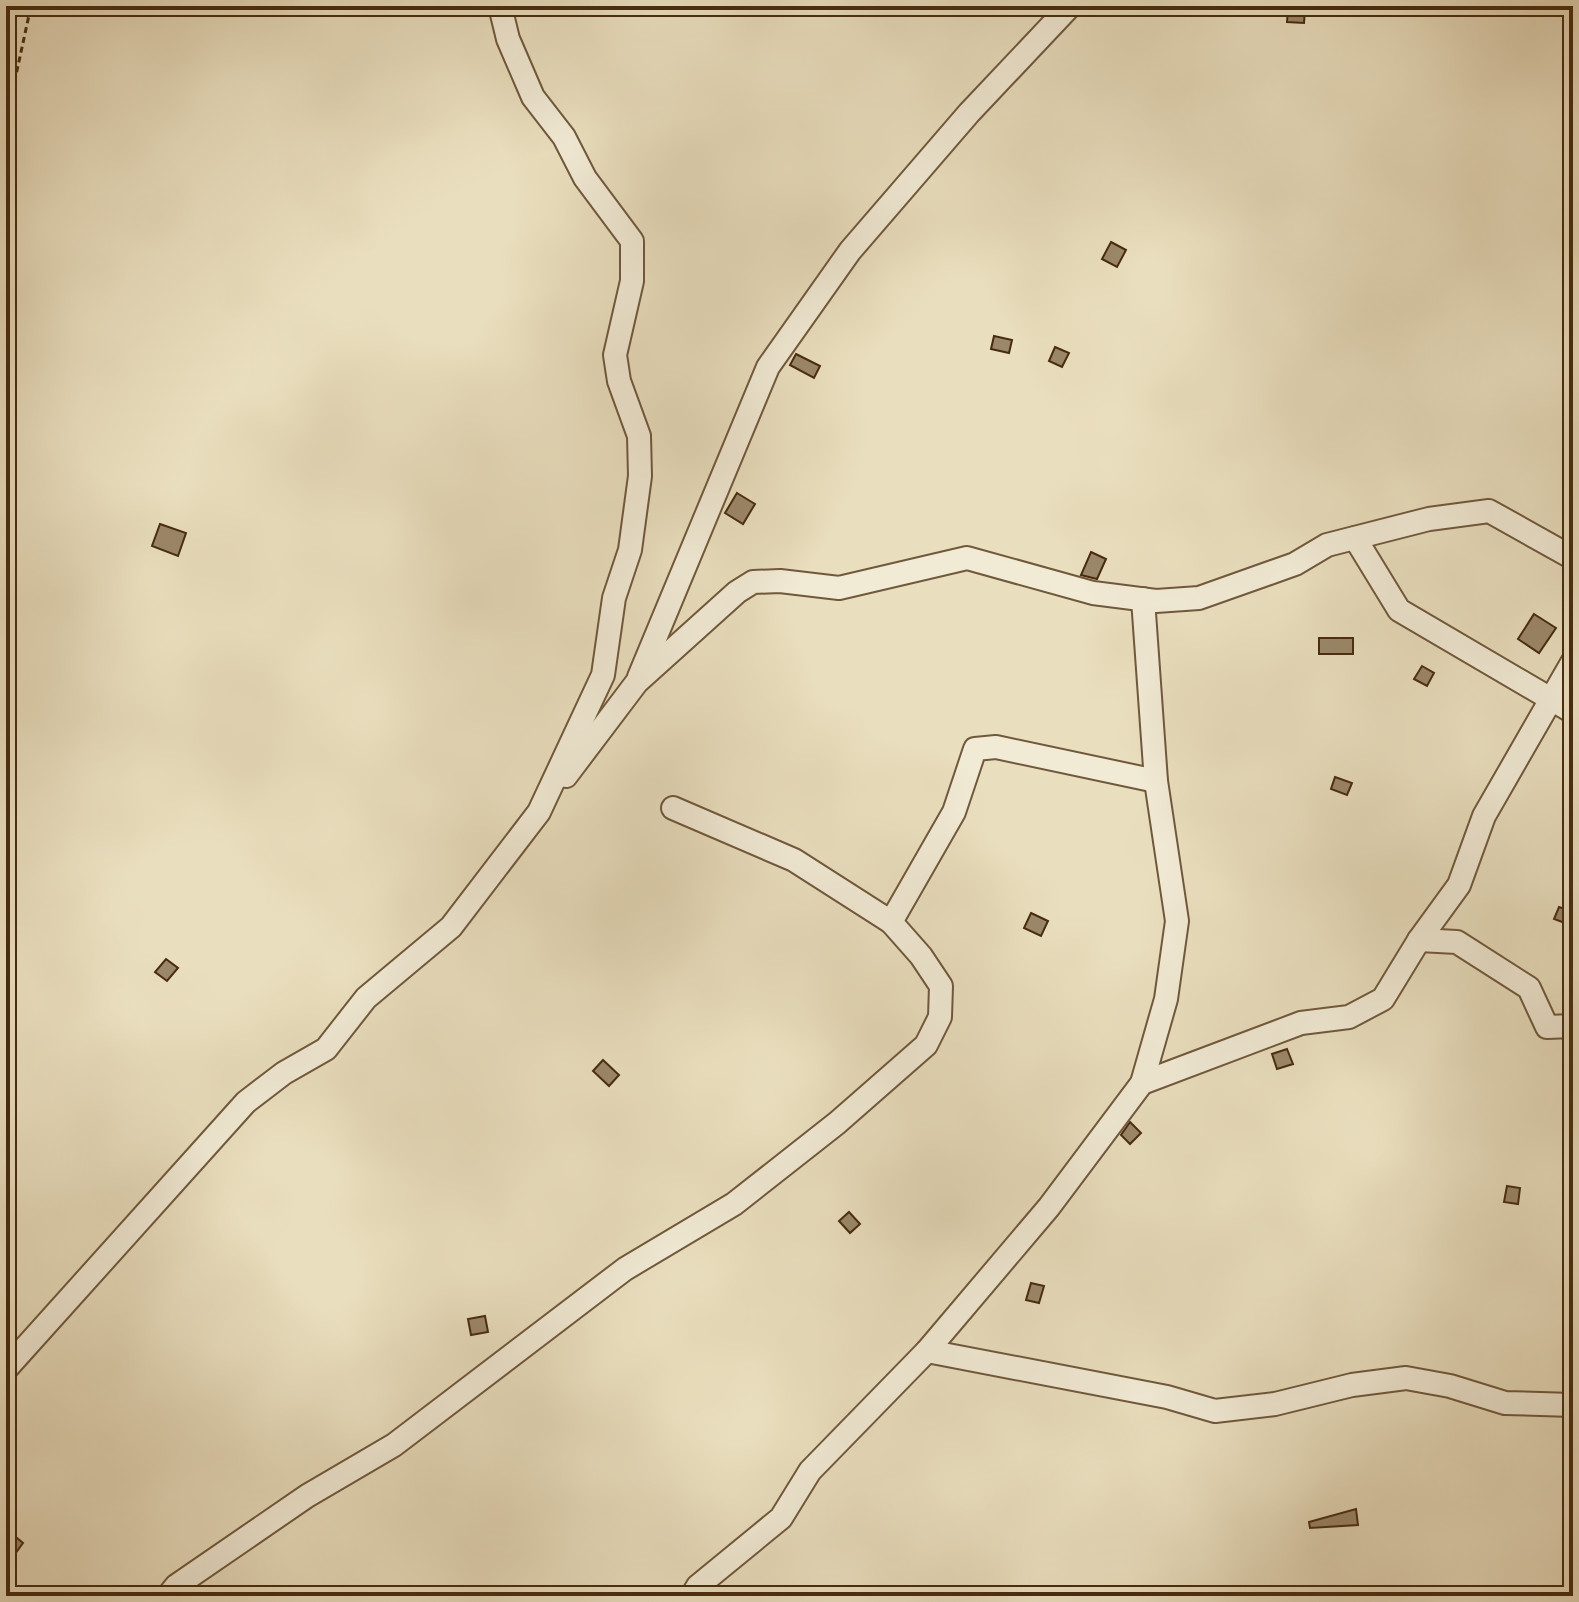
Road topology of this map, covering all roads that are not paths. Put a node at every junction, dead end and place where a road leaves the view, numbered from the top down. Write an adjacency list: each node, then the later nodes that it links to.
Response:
1 (500, 6): 12 (street)
2 (1070, 6): 7 (street)
3 (1355, 538): 4 (street); 5 (street); 8 (street)
4 (1573, 558)
5 (1143, 599): 7 (street); 10 (street)
6 (1573, 661): 8 (street)
7 (637, 682): 12 (street)
8 (1552, 700): 9 (street); 14 (street)
9 (1573, 712)
10 (1156, 781): 13 (street); 16 (street)
11 (673, 808): 13 (street)
12 (539, 812): 18 (street)
13 (891, 922): 20 (street)
14 (1419, 940): 15 (street); 16 (street)
15 (1573, 1026)
16 (1142, 1083): 17 (street)
17 (927, 1351): 19 (street); 21 (street)
18 (6, 1369)
19 (1573, 1405)
20 (168, 1596)
21 (692, 1596)

